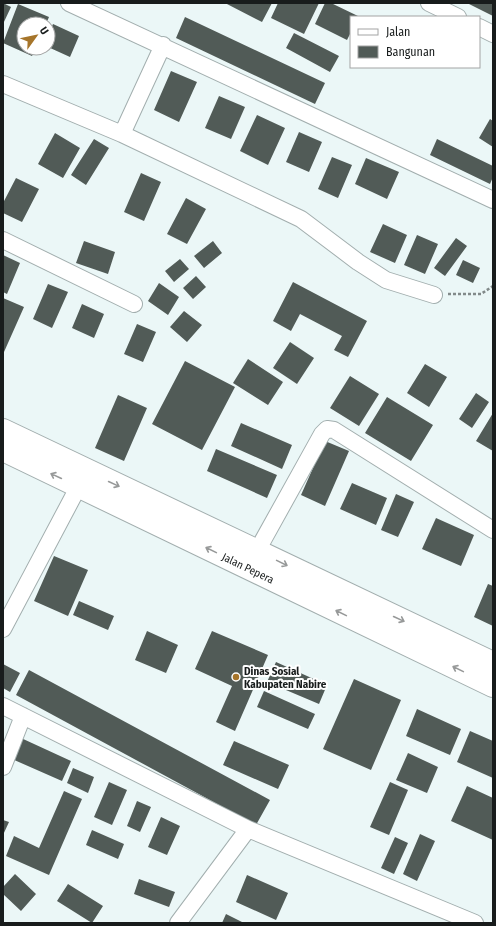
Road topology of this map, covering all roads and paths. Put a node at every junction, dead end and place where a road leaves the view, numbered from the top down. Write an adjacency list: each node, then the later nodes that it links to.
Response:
1 (69, 3): 3 (street)
2 (434, 4): 4 (street)
3 (92, 8): 7 (street)
4 (456, 16)
5 (480, 28): 6 (street)
6 (493, 34)
7 (163, 45): 9 (street); 10 (street)
8 (3, 84): 9 (street)
9 (122, 134): 13 (street)
10 (493, 200)
11 (3, 240): 14 (street)
12 (493, 286): 13 (path)
13 (434, 295)
14 (134, 304)
15 (3, 430): 17 (main road, Jalan Pepera)
16 (3, 450): 17 (main road, Jalan Pepera, one-way to 16)
17 (83, 479): 19 (main road, Jalan Pepera, one-way to 19); 20 (main road, Jalan Pepera, one-way to 17); 21 (street)
18 (493, 530): 19 (street)
19 (257, 551): 20 (main road, Jalan Pepera, one-way to 20)
20 (368, 615): 22 (main road, Jalan Pepera, one-way to 22); 23 (main road, Jalan Pepera, one-way to 20)
21 (3, 628)
22 (493, 663)
23 (493, 686)
24 (3, 706): 25 (street)
25 (23, 716): 26 (street); 27 (street)
26 (3, 767)
27 (248, 829): 28 (street); 29 (street)
28 (178, 923)
29 (475, 923)

